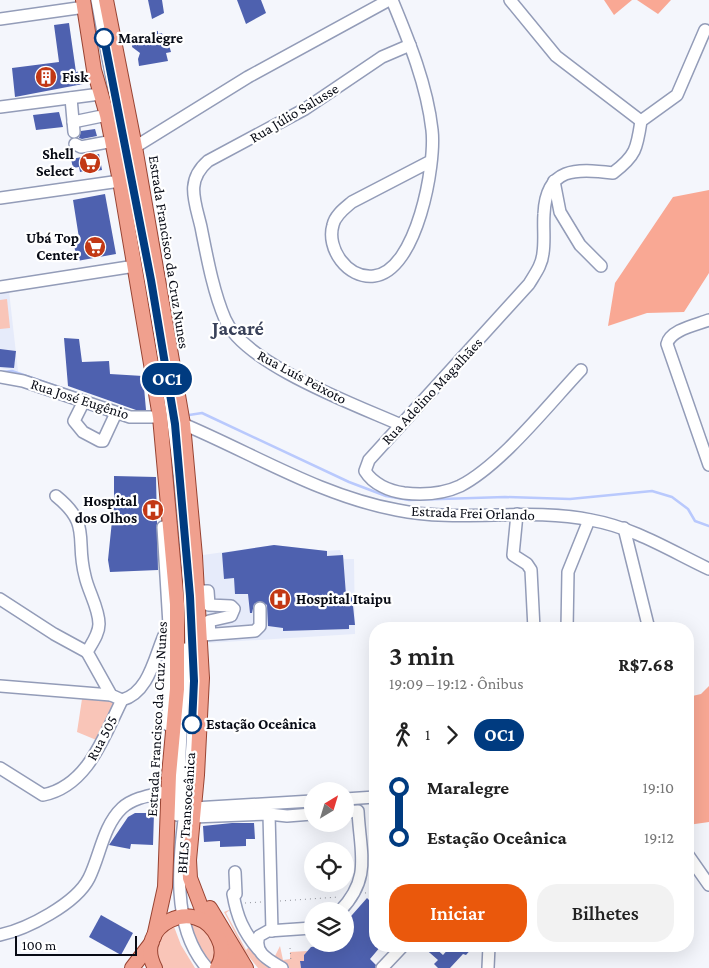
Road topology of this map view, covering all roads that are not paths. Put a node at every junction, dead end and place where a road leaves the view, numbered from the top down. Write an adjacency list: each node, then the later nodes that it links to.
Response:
1 (97, 0): 32 (street, BHLS Transoceânica)
2 (106, 0): 16 (main road, Estrada Francisco da Cruz Nunes)
3 (390, 0): 8 (street); 16 (street)
4 (510, 0): 13 (street)
5 (85, 2): 6 (street); 9 (main road, Estrada Francisco da Cruz Nunes); 32 (street, BHLS Transoceânica)
6 (0, 19)
7 (705, 30): 13 (street)
8 (410, 44): 17 (street); 20 (street, Rua Júlio Salusse)
9 (100, 94): 10 (street); 12 (main road, Estrada Francisco da Cruz Nunes)
10 (71, 98): 11 (street); 14 (street)
11 (0, 107)
12 (107, 115): 14 (street); 15 (main road, Estrada Francisco da Cruz Nunes)
13 (641, 121): 19 (street)
14 (74, 133): 15 (street)
15 (113, 141): 18 (main road, Estrada Francisco da Cruz Nunes)
16 (135, 147): 32 (main road, Estrada Francisco da Cruz Nunes)
17 (431, 161): 17 (street)
18 (120, 181): 21 (street); 22 (main road, Estrada Francisco da Cruz Nunes)
19 (554, 181): 23 (street); 31 (street, Rua Adelino Magalhães)
20 (193, 192): 31 (street, Rua Luís Peixoto)
21 (0, 198)
22 (135, 266): 24 (street); 30 (main road, Estrada Francisco da Cruz Nunes)
23 (601, 266)
24 (0, 287)
25 (709, 320): 33 (street)
26 (581, 370): 31 (street, Rua Adelino Magalhães)
27 (0, 377): 28 (street, Rua José Eugênio)
28 (84, 401): 29 (street, Rua José Eugênio); 29 (street)
29 (116, 413): 30 (street, Rua José Eugênio)
30 (160, 417): 32 (main road, Estrada Francisco da Cruz Nunes)
31 (401, 425)
32 (173, 433): 35 (street, Estrada Frei Orlando); 39 (main road, Estrada Francisco da Cruz Nunes); 47 (street); 52 (main road, Estrada Francisco da Cruz Nunes); 54 (street, BHLS Transoceânica); 62 (street, BHLS Transoceânica)
33 (709, 465)
34 (56, 496): 49 (street)
35 (517, 514): 36 (street, Estrada Frei Orlando); 44 (street)
36 (589, 520): 37 (street, Estrada Frei Orlando); 45 (street)
37 (624, 528): 38 (street, Estrada Frei Orlando); 46 (street)
38 (709, 569)
39 (197, 591): 41 (street); 48 (main road, Estrada Francisco da Cruz Nunes)
40 (0, 599): 49 (street)
41 (209, 605): 43 (street); 43 (street)
42 (260, 608): 48 (street)
43 (209, 622): 48 (street)
44 (534, 622)
45 (567, 622)
46 (647, 622)
47 (169, 625): 51 (street, Rua 505); 52 (street)
48 (204, 635): 61 (main road, Estrada Francisco da Cruz Nunes)
49 (87, 652): 51 (street)
50 (0, 686): 51 (street)
51 (116, 697): 53 (street, Rua 505)
52 (170, 764): 54 (main road, Estrada Francisco da Cruz Nunes)
53 (0, 768)
54 (173, 792): 68 (street, BHLS Transoceânica); 72 (street); 73 (main road, Estrada Francisco da Cruz Nunes)
55 (369, 797): 56 (street)
56 (354, 798)
57 (304, 802): 61 (street)
58 (354, 811): 67 (street)
59 (269, 814): 60 (street); 61 (street); 71 (street)
60 (304, 815)
61 (193, 816): 63 (main road, Estrada Francisco da Cruz Nunes); 84 (main road)
62 (182, 835): 63 (street); 68 (street, BHLS Transoceânica)
63 (188, 860): 69 (main road, Estrada Francisco da Cruz Nunes)
64 (694, 864): 66 (street)
65 (235, 872): 75 (street)
66 (709, 885)
67 (348, 902)
68 (178, 917): 69 (main road); 73 (main road); 80 (street, BHLS Transoceânica); 81 (street, BHLS Transoceânica)
69 (211, 926): 74 (main road, Estrada Francisco da Cruz Nunes)
70 (304, 929): 71 (street)
71 (272, 931): 75 (street)
72 (0, 935)
73 (153, 939): 78 (main road); 79 (main road)
74 (221, 945): 82 (main road); 83 (main road)
75 (258, 949): 85 (street)
76 (397, 952): 86 (street)
77 (489, 952): 87 (street)
78 (132, 968)
79 (155, 968)
80 (199, 968)
81 (207, 968)
82 (217, 968)
83 (233, 968)
84 (246, 968)
85 (282, 968)
86 (382, 968)
87 (488, 968)

